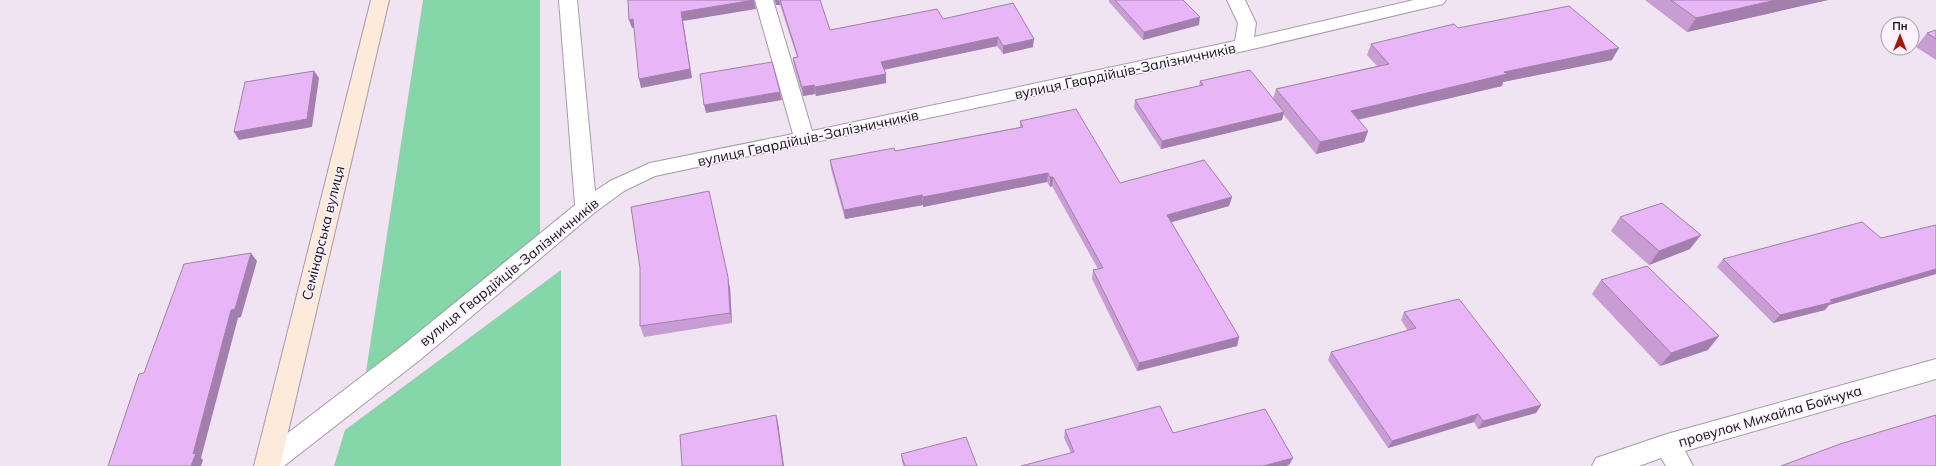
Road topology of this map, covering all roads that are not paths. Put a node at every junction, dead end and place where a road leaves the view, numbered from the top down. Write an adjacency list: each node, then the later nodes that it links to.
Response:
1 (380, 0): 11 (main road, Семінарська вулиця)
2 (568, 0): 8 (street)
3 (764, 0): 7 (street)
4 (1236, 0): 6 (street)
5 (1437, 0): 6 (street, вулиця Гвардійців-Залізничників)
6 (1244, 45): 7 (street, вулиця Гвардійців-Залізничників)
7 (804, 139): 8 (street, вулиця Гвардійців-Залізничників)
8 (586, 208): 11 (street, вулиця Гвардійців-Залізничників)
9 (1936, 369): 10 (street, провулок Михайла Бойчука)
10 (1674, 456): 12 (street, провулок Михайла Бойчука)
11 (267, 465)
12 (1604, 466)

